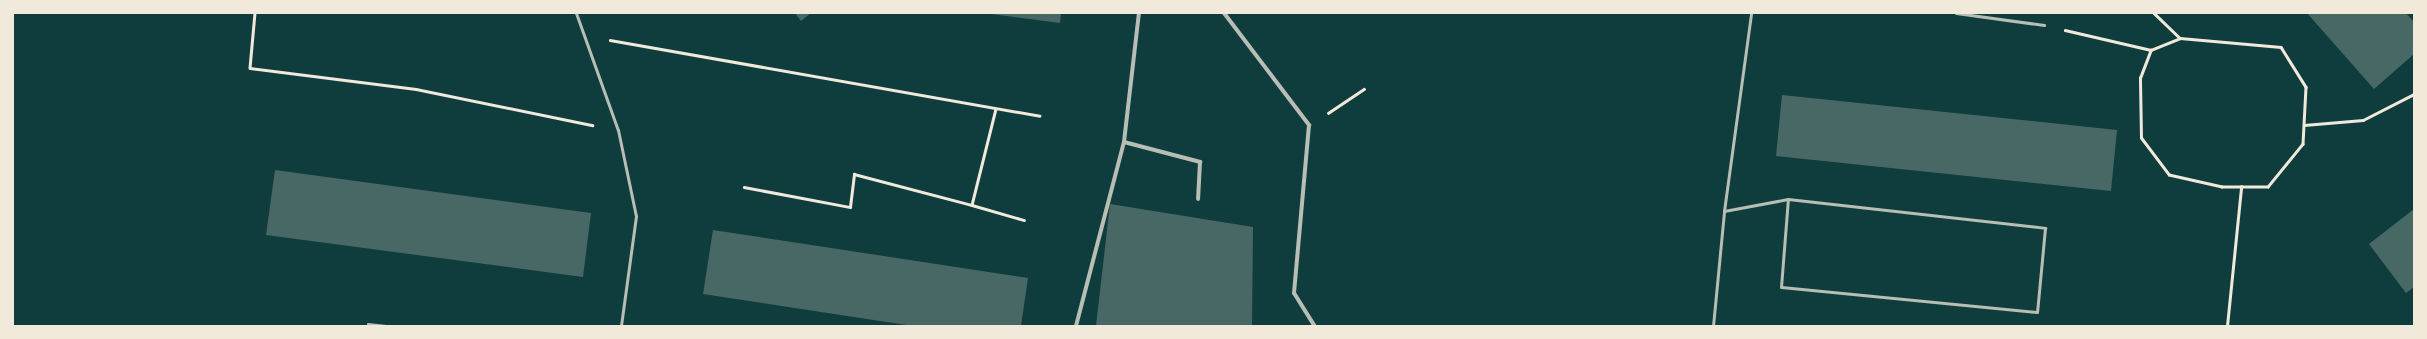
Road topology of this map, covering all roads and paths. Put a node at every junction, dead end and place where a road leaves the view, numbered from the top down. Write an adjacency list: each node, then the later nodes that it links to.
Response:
1 (255, 13): 18 (path)
2 (576, 13): 9 (lane)
3 (1138, 13): 19 (street)
4 (1224, 13): 16 (street)
5 (1751, 13): 25 (lane)
6 (1956, 13): 8 (lane)
7 (2154, 13): 10 (path)
8 (2044, 25): 11 (path)
9 (584, 35): 14 (path); 18 (lane)
10 (2180, 38): 11 (path); 17 (path)
11 (2151, 50): 21 (path)
12 (1364, 89): 16 (path)
13 (2414, 94): 17 (path)
14 (996, 109): 15 (path); 24 (path)
15 (1039, 116)
16 (1309, 125): 31 (street)
17 (2304, 125): 21 (path)
18 (618, 130): 29 (lane)
19 (1124, 142): 22 (street); 30 (street)
20 (744, 187): 24 (path)
21 (2241, 187): 33 (path)
22 (1198, 199)
23 (1788, 199): 23 (lane); 25 (lane)
24 (972, 205): 26 (path)
25 (1724, 211): 32 (lane)
26 (1024, 220)
27 (368, 326): 28 (lane)
28 (386, 326)
29 (622, 326)
30 (1076, 326)
31 (1315, 326)
32 (1713, 326)
33 (2227, 326)

